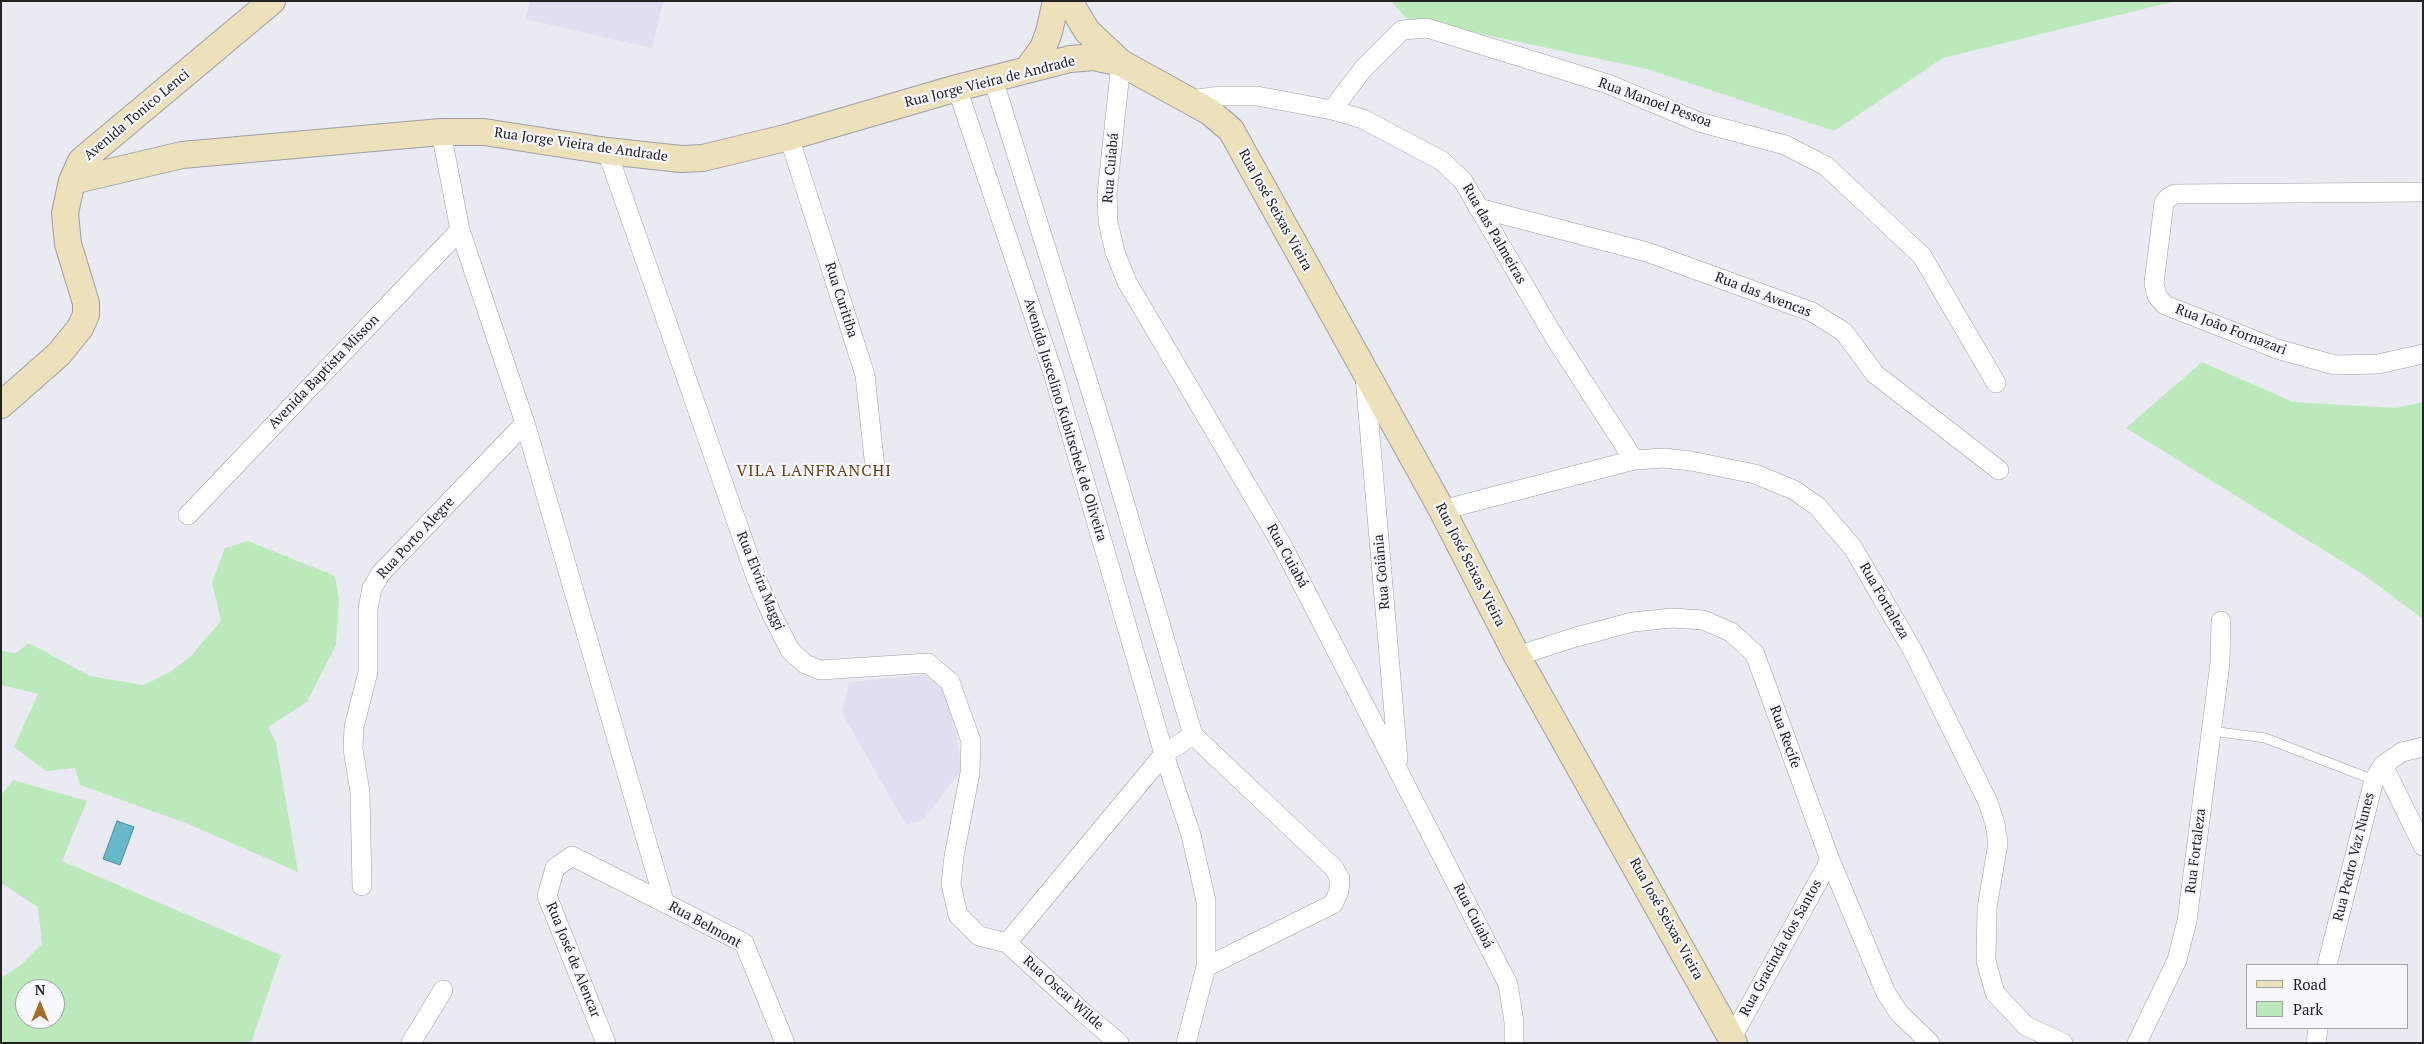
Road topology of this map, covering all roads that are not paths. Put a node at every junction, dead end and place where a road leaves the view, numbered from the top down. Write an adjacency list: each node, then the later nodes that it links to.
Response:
1 (272, 1): 13 (street, Avenida Tonico Lenci)
2 (1056, 1): 5 (street)
3 (1069, 1): 4 (street)
4 (1121, 63): 5 (street, Rua Jorge Vieira de Andrade); 8 (street, Rua Jorge Vieira de Andrade); 35 (street, Rua Cuiabá)
5 (1028, 70): 6 (street, Rua Jorge Vieira de Andrade)
6 (993, 79): 7 (street, Rua Jorge Vieira de Andrade); 18 (street)
7 (957, 88): 11 (street, Rua Jorge Vieira de Andrade); 20 (street, Avenida Juscelino Kubitschek de Oliveira)
8 (1191, 100): 9 (street, Rua das Palmeiras); 19 (street, Rua José Seixas Vieira)
9 (1332, 110): 15 (street, Rua das Palmeiras); 21 (street, Rua Manoel Pessoa)
10 (441, 132): 12 (street, Rua Jorge Vieira de Andrade); 13 (street, Rua Jorge Vieira de Andrade); 16 (street)
11 (789, 136): 12 (street, Rua Jorge Vieira de Andrade); 25 (street, Rua Curitiba)
12 (607, 151): 42 (street, Rua Elvira Maggi)
13 (72, 181): 22 (street, Avenida Tonico Lenci)
14 (2423, 192): 17 (street, Rua João Fornazari)
15 (1478, 208): 24 (street, Rua das Palmeiras); 26 (street, Rua das Avencas)
16 (460, 230): 23 (street); 28 (street, Avenida Baptista Misson)
17 (2423, 354)
18 (1083, 364): 20 (street); 32 (street)
19 (1365, 373): 27 (street, Rua José Seixas Vieira); 35 (street, Rua Goiânia)
20 (1054, 376): 34 (street, Avenida Juscelino Kubitschek de Oliveira)
21 (1996, 383)
22 (1, 405)
23 (525, 423): 40 (street, Rua Porto Alegre); 41 (street)
24 (1634, 460): 27 (street, Rua Fortaleza); 55 (street, Rua Fortaleza)
25 (875, 468)
26 (1998, 470)
27 (1442, 510): 30 (street, Rua José Seixas Vieira)
28 (188, 515)
29 (2221, 621): 31 (street, Rua Fortaleza)
30 (1517, 656): 39 (street, Rua Recife); 47 (street, Rua José Seixas Vieira)
31 (2211, 731): 36 (lane); 56 (street, Rua Fortaleza)
32 (1193, 735): 34 (street); 44 (street)
33 (2423, 747): 36 (street)
34 (1164, 754): 42 (street); 44 (street, Avenida Juscelino Kubitschek de Oliveira)
35 (1399, 770): 53 (street, Rua Cuiabá)
36 (2379, 772): 37 (street); 43 (street, Rua Pedro Vaz Nunes)
37 (2423, 846)
38 (572, 856): 41 (street, Rua Belmont); 49 (street, Rua José de Alencar)
39 (1830, 860): 47 (street, Rua Gracinda dos Santos); 54 (street, Rua Recife)
40 (362, 886)
41 (664, 902): 50 (street, Rua Belmont)
42 (1007, 943): 51 (street, Rua Oscar Wilde)
43 (2327, 964)
44 (1206, 967): 52 (street, Avenida Juscelino Kubitschek de Oliveira)
45 (444, 990): 48 (street)
46 (2318, 1029): 57 (street)
47 (1732, 1041)
48 (411, 1043)
49 (606, 1043)
50 (785, 1043)
51 (1120, 1043)
52 (1186, 1043)
53 (1514, 1043)
54 (1930, 1043)
55 (2064, 1043)
56 (2137, 1043)
57 (2316, 1043)

